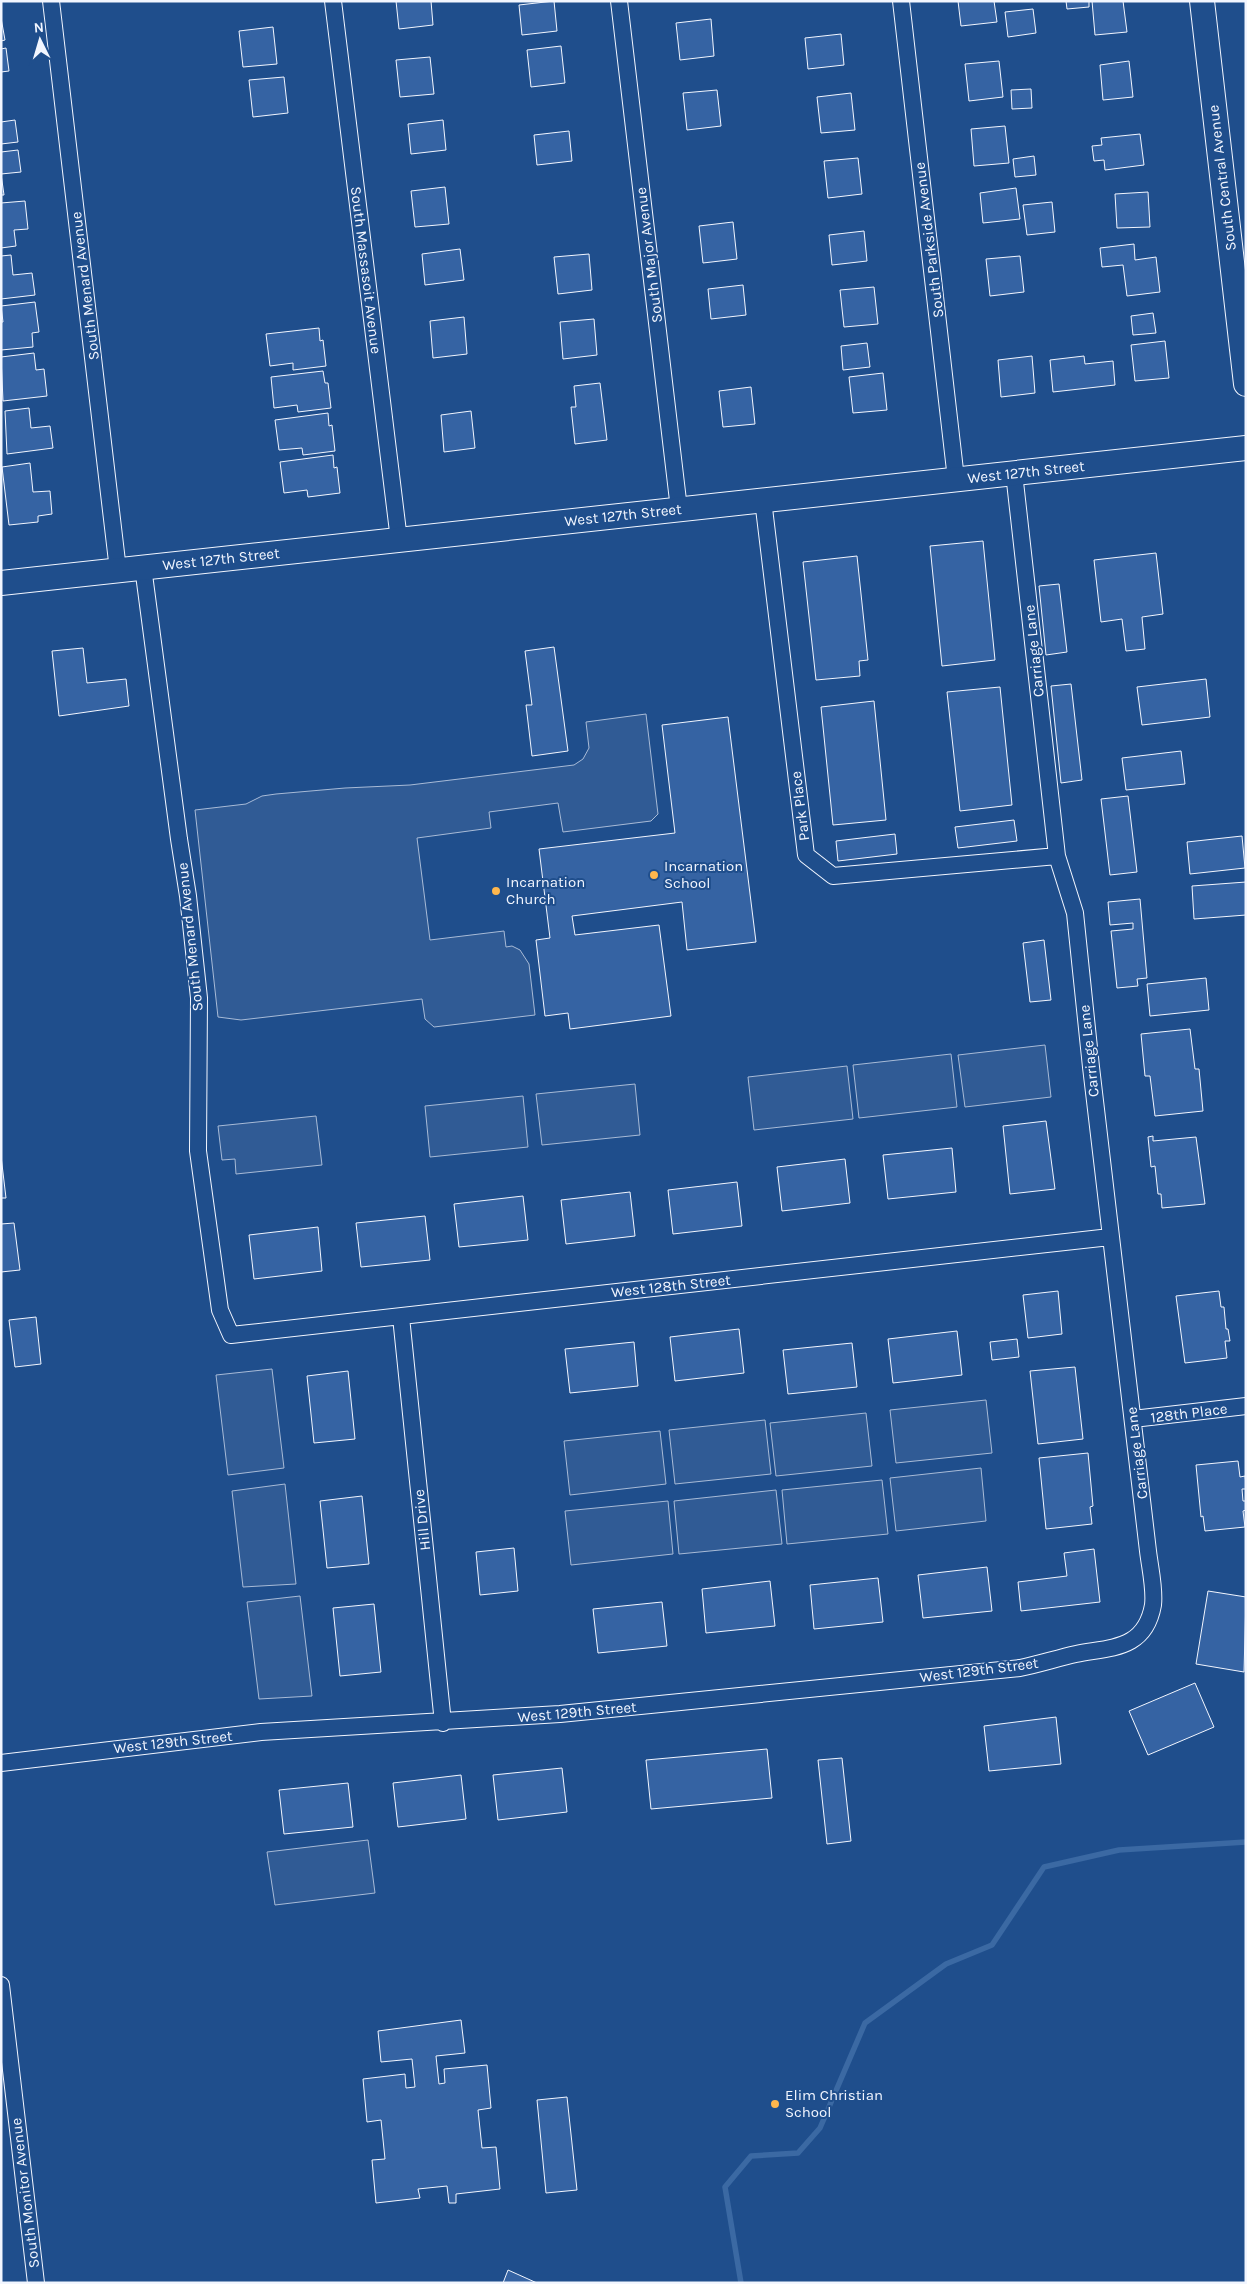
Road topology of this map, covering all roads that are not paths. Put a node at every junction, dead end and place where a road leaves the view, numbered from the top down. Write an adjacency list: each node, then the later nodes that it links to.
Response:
1 (51, 1): 14 (street, South Menard Avenue)
2 (333, 1): 12 (street, South Massasoit Avenue)
3 (619, 1): 11 (street, South Major Avenue)
4 (901, 1): 9 (street, South Parkside Avenue)
5 (1202, 1): 6 (main road, South Central Avenue)
6 (1246, 384)
7 (1246, 448): 8 (main road, West 127th Street)
8 (1014, 473): 9 (main road, West 127th Street); 16 (street, Carriage Lane)
9 (956, 479): 10 (main road, West 127th Street)
10 (763, 500): 11 (main road, West 127th Street); 16 (street, Park Place)
11 (679, 509): 12 (main road, West 127th Street)
12 (399, 540): 13 (main road, West 127th Street)
13 (143, 567): 14 (main road, West 127th Street); 19 (street, South Menard Avenue)
14 (118, 570): 15 (main road, West 127th Street)
15 (1, 583)
16 (1057, 856): 17 (street, Carriage Lane)
17 (1110, 1237): 18 (street, West 128th Street); 21 (street, Carriage Lane)
18 (402, 1317): 19 (street, West 128th Street); 23 (street, Hill Drive)
19 (232, 1335)
20 (1246, 1406): 21 (street, 128th Place)
21 (1133, 1420): 22 (street, Carriage Lane)
22 (1143, 1628): 23 (street, West 129th Street)
23 (443, 1722): 24 (street, West 129th Street)
24 (1, 1763)
25 (1, 1985): 26 (street, South Monitor Avenue)
26 (36, 2283)

